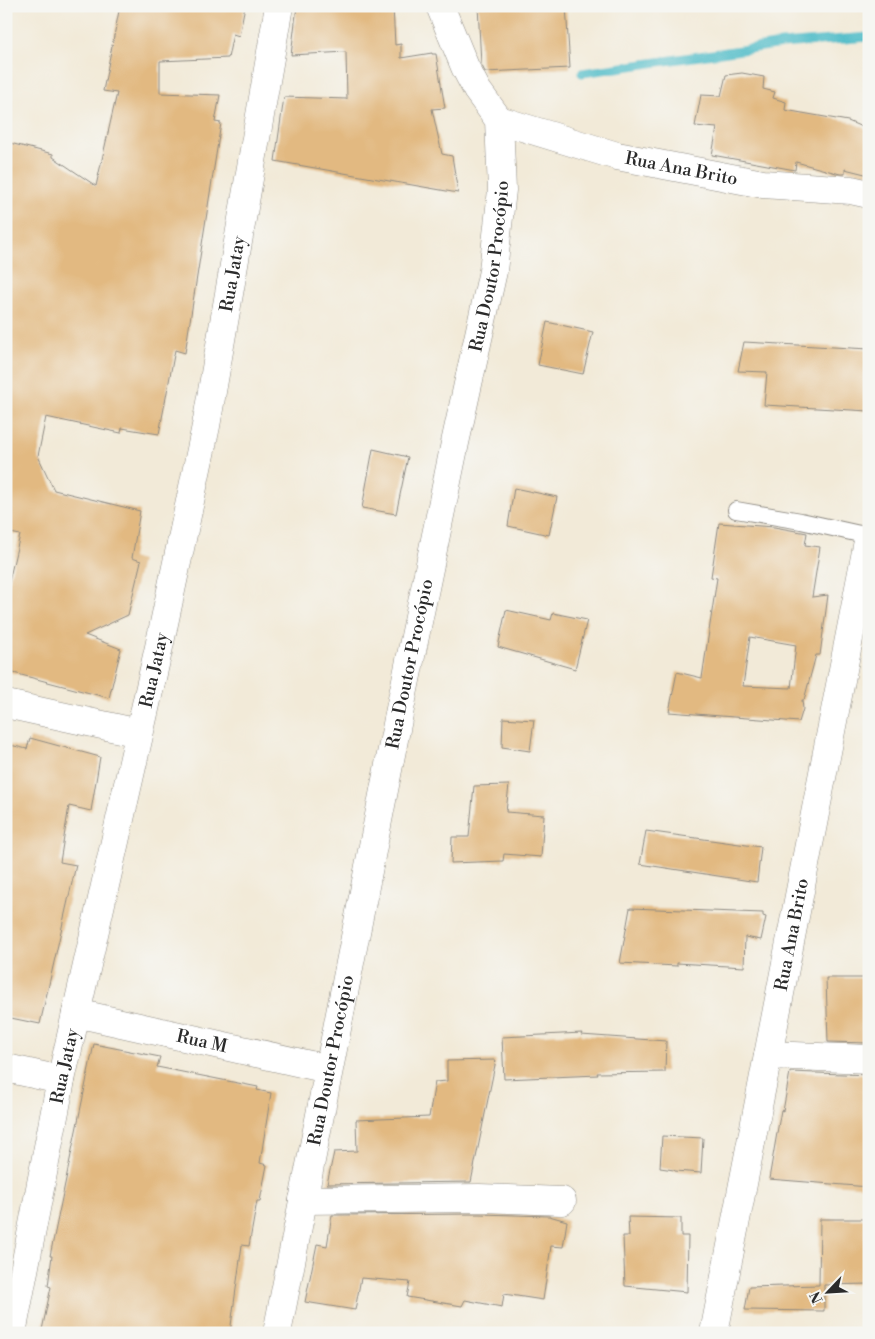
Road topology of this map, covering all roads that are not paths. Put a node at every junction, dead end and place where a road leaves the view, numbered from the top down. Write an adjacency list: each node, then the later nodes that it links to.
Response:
1 (278, 6): 8 (street, Rua Jatay)
2 (440, 6): 3 (street)
3 (499, 120): 4 (street, Rua Ana Brito); 13 (street, Rua Doutor Procópio)
4 (869, 194)
5 (736, 510): 6 (lane)
6 (869, 536): 10 (street, Rua Ana Brito)
7 (6, 704): 8 (street)
8 (139, 733): 9 (street, Rua Jatay)
9 (76, 1013): 13 (street, Rua M); 14 (street, Rua Jatay)
10 (768, 1055): 11 (street); 19 (street, Rua Ana Brito)
11 (869, 1060)
12 (6, 1068): 14 (street)
13 (328, 1069): 15 (street, Rua Doutor Procópio)
14 (62, 1080): 17 (street, Rua Jatay)
15 (303, 1200): 16 (street); 18 (street, Rua Doutor Procópio)
16 (562, 1201)
17 (12, 1333)
18 (277, 1333)
19 (714, 1333)

